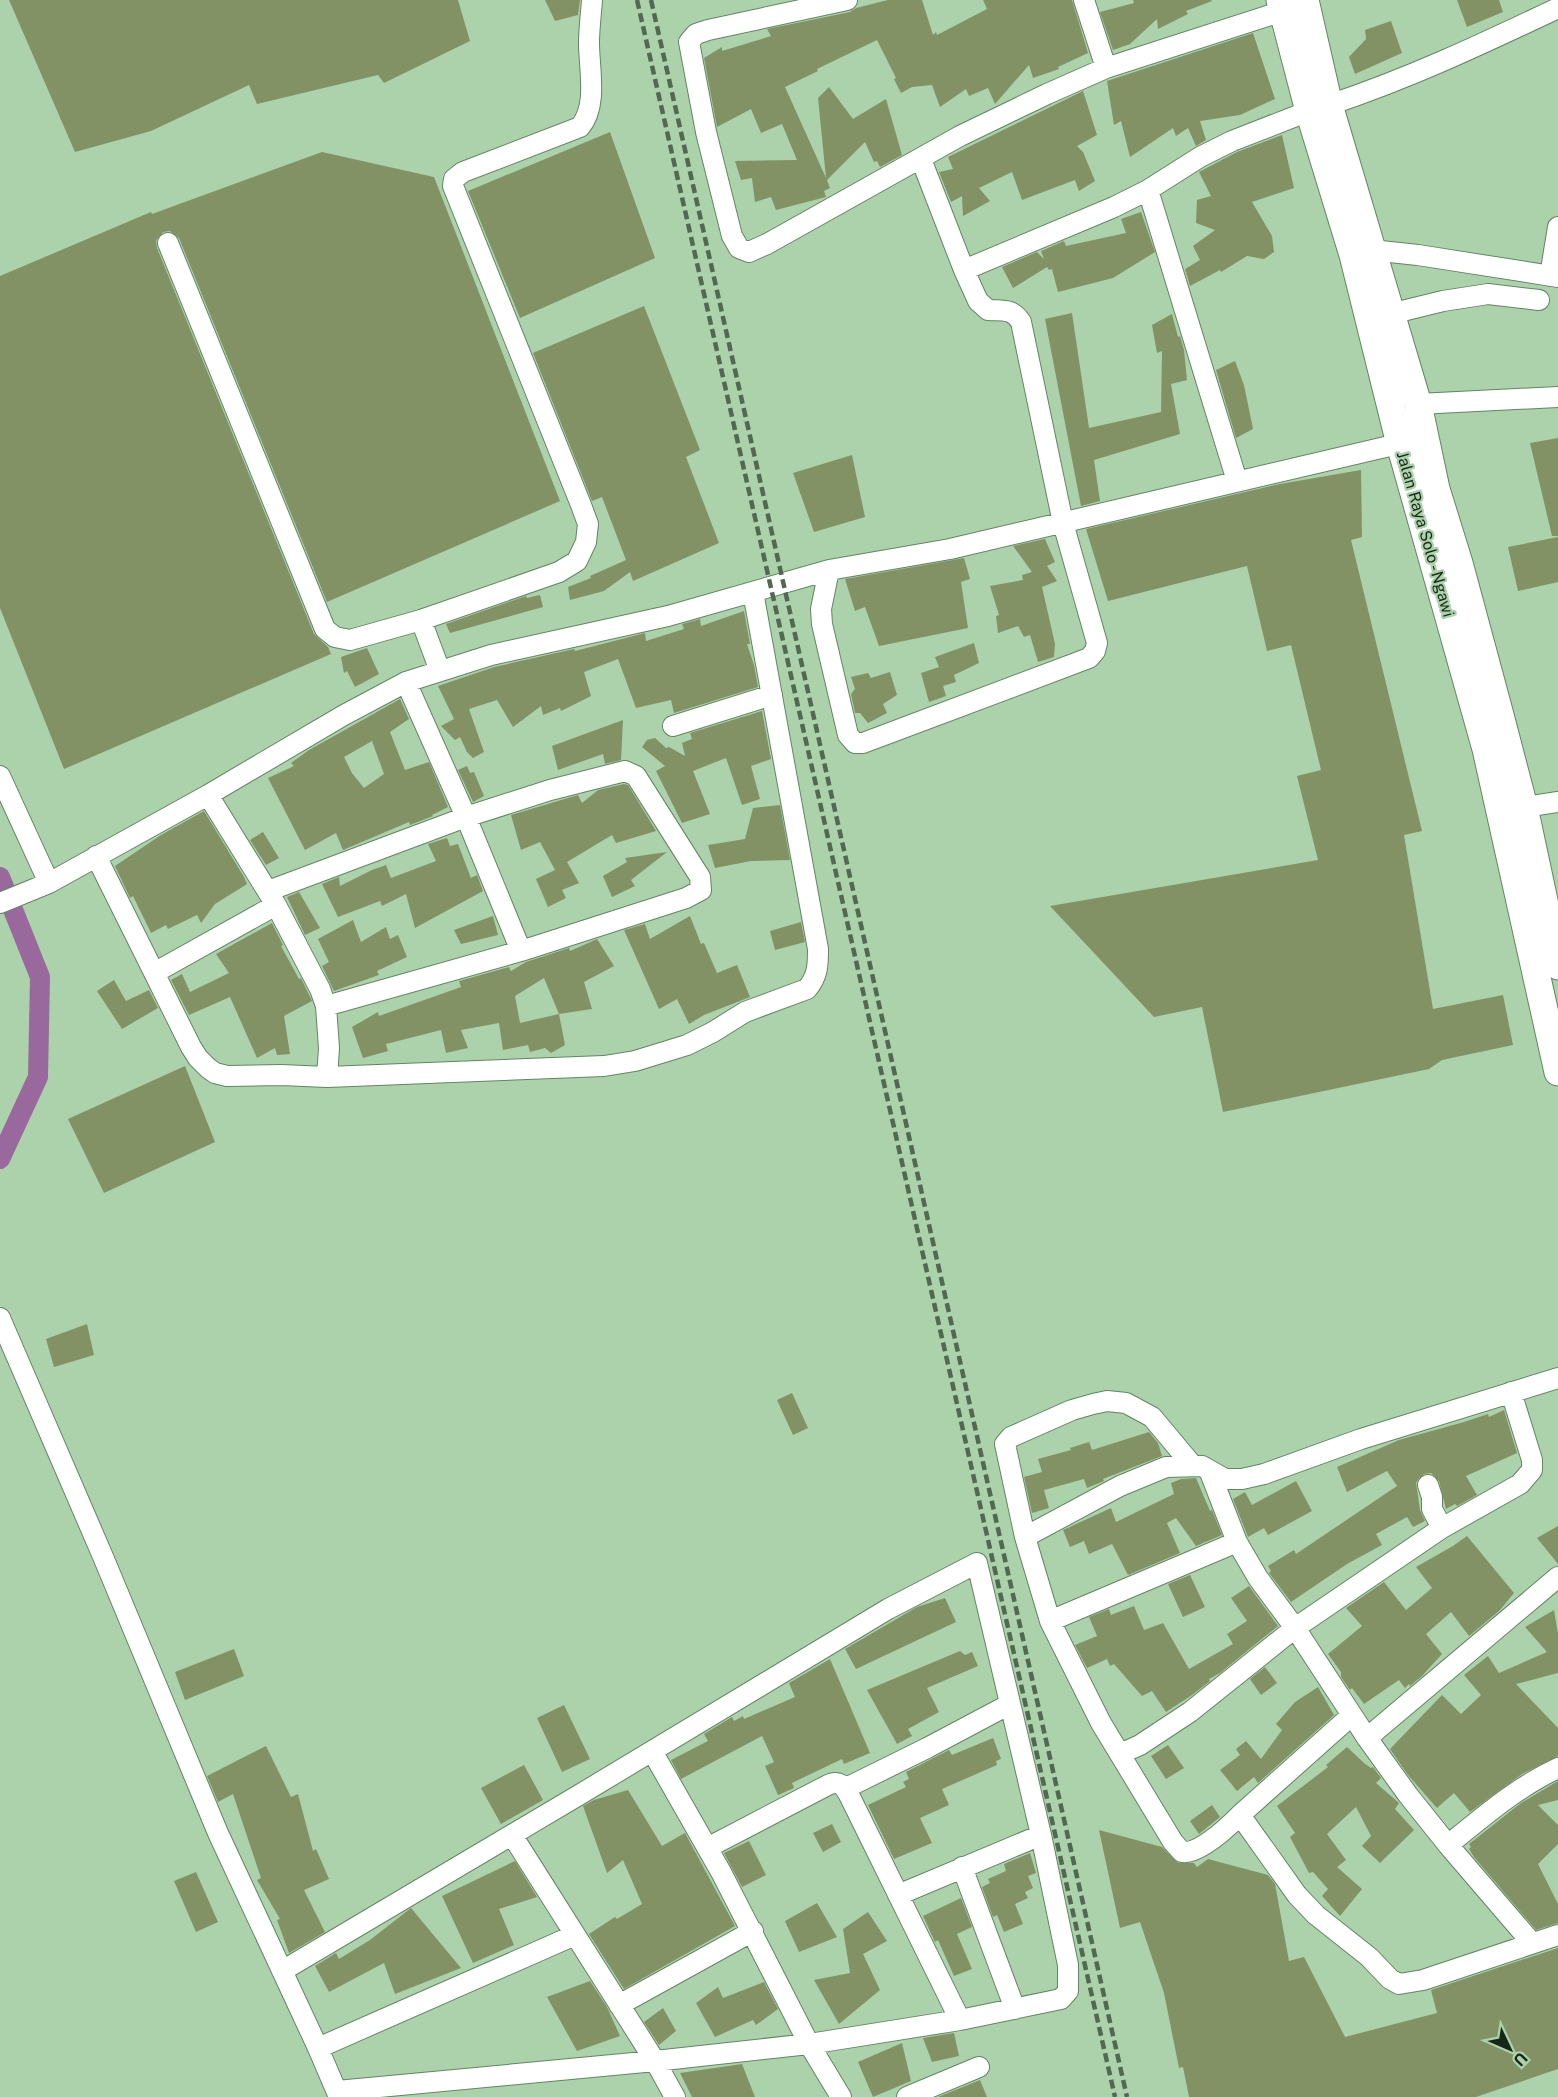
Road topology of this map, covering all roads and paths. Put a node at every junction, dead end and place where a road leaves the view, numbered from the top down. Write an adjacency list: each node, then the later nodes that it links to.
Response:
1 (592, 0): 24 (street)
2 (846, 0): 8 (street)
3 (1084, 0): 6 (street)
4 (1289, 4): 6 (street); 7 (highway, Jalan Raya Solo - Ngawi)
5 (1558, 8): 7 (street)
6 (1106, 68): 8 (street)
7 (1319, 108): 9 (street); 12 (highway, Jalan Raya Solo - Ngawi)
8 (921, 159): 13 (street)
9 (1148, 190): 13 (street); 20 (street)
10 (1558, 227): 14 (street)
11 (168, 243): 24 (street)
12 (1362, 253): 14 (street); 16 (highway, Jalan Raya Solo - Ngawi); 19 (highway, Jalan Raya Solo - Ngawi)
13 (964, 270): 21 (street)
14 (1554, 276)
15 (1539, 300): 16 (street)
16 (1390, 314): 18 (highway, Jalan Raya Solo - Ngawi)
17 (1558, 397): 18 (street)
18 (1418, 404): 19 (highway, Jalan Raya Solo - Ngawi)
19 (1412, 441): 20 (street); 32 (highway, Jalan Raya Solo - Ngawi); 42 (highway, Jalan Raya Solo - Ngawi)
20 (1237, 481): 21 (street)
21 (1063, 523): 22 (street); 22 (street)
22 (828, 570): 23 (street)
23 (753, 592): 25 (street); 27 (street)
24 (420, 620): 25 (street)
25 (440, 671): 26 (street)
26 (406, 682): 30 (street); 33 (street)
27 (772, 694): 28 (street); 43 (street)
28 (673, 726)
29 (0, 776): 35 (street)
30 (208, 795): 34 (street); 36 (street)
31 (1558, 802): 32 (street)
32 (1524, 807): 39 (highway, Jalan Raya Solo - Ngawi)
33 (466, 817): 36 (street); 38 (street); 38 (street)
34 (96, 856): 35 (street); 40 (street)
35 (45, 885): 37 (street)
36 (272, 898): 40 (street); 41 (street)
37 (0, 903)
38 (521, 951): 41 (street)
39 (1558, 966)
40 (154, 972): 43 (street)
41 (326, 1006): 43 (street)
42 (1558, 1072)
43 (327, 1077)
44 (0, 1318): 73 (street)
45 (1558, 1378): 46 (street)
46 (1511, 1392): 47 (street); 49 (street)
47 (1201, 1468): 50 (street); 50 (street); 51 (street)
48 (1428, 1485): 49 (street)
49 (1442, 1528): 54 (street)
50 (1025, 1537): 53 (street)
51 (1237, 1542): 53 (street); 54 (street)
52 (1558, 1577): 57 (street)
53 (1050, 1621): 59 (street)
54 (1295, 1628): 56 (street); 59 (street)
55 (1010, 1704): 58 (street); 61 (street); 64 (street)
56 (1352, 1715): 57 (street); 62 (street)
57 (1367, 1738): 65 (street)
58 (652, 1751): 63 (street); 66 (street)
59 (1120, 1754): 62 (street)
60 (1558, 1768): 65 (street)
61 (846, 1788): 66 (street); 68 (street)
62 (1240, 1815): 72 (street)
63 (512, 1835): 70 (street); 73 (street)
64 (1041, 1835): 67 (street); 75 (street)
65 (1448, 1845): 72 (street)
66 (707, 1848): 69 (street)
67 (962, 1867): 68 (street); 75 (street)
68 (898, 1895): 76 (street)
69 (753, 1931): 74 (street); 77 (street)
70 (575, 1935): 74 (street); 78 (street)
71 (1558, 1935): 72 (street)
72 (1532, 1943)
73 (282, 1971): 78 (street)
74 (619, 2005): 79 (street)
75 (1016, 2009): 76 (street)
76 (960, 2020): 77 (street)
77 (809, 2044): 79 (street); 83 (street)
78 (318, 2048): 81 (street)
79 (655, 2061): 81 (street); 82 (street)
80 (979, 2067): 84 (street)
81 (338, 2094)
82 (675, 2097)
83 (841, 2097)
84 (907, 2097)

